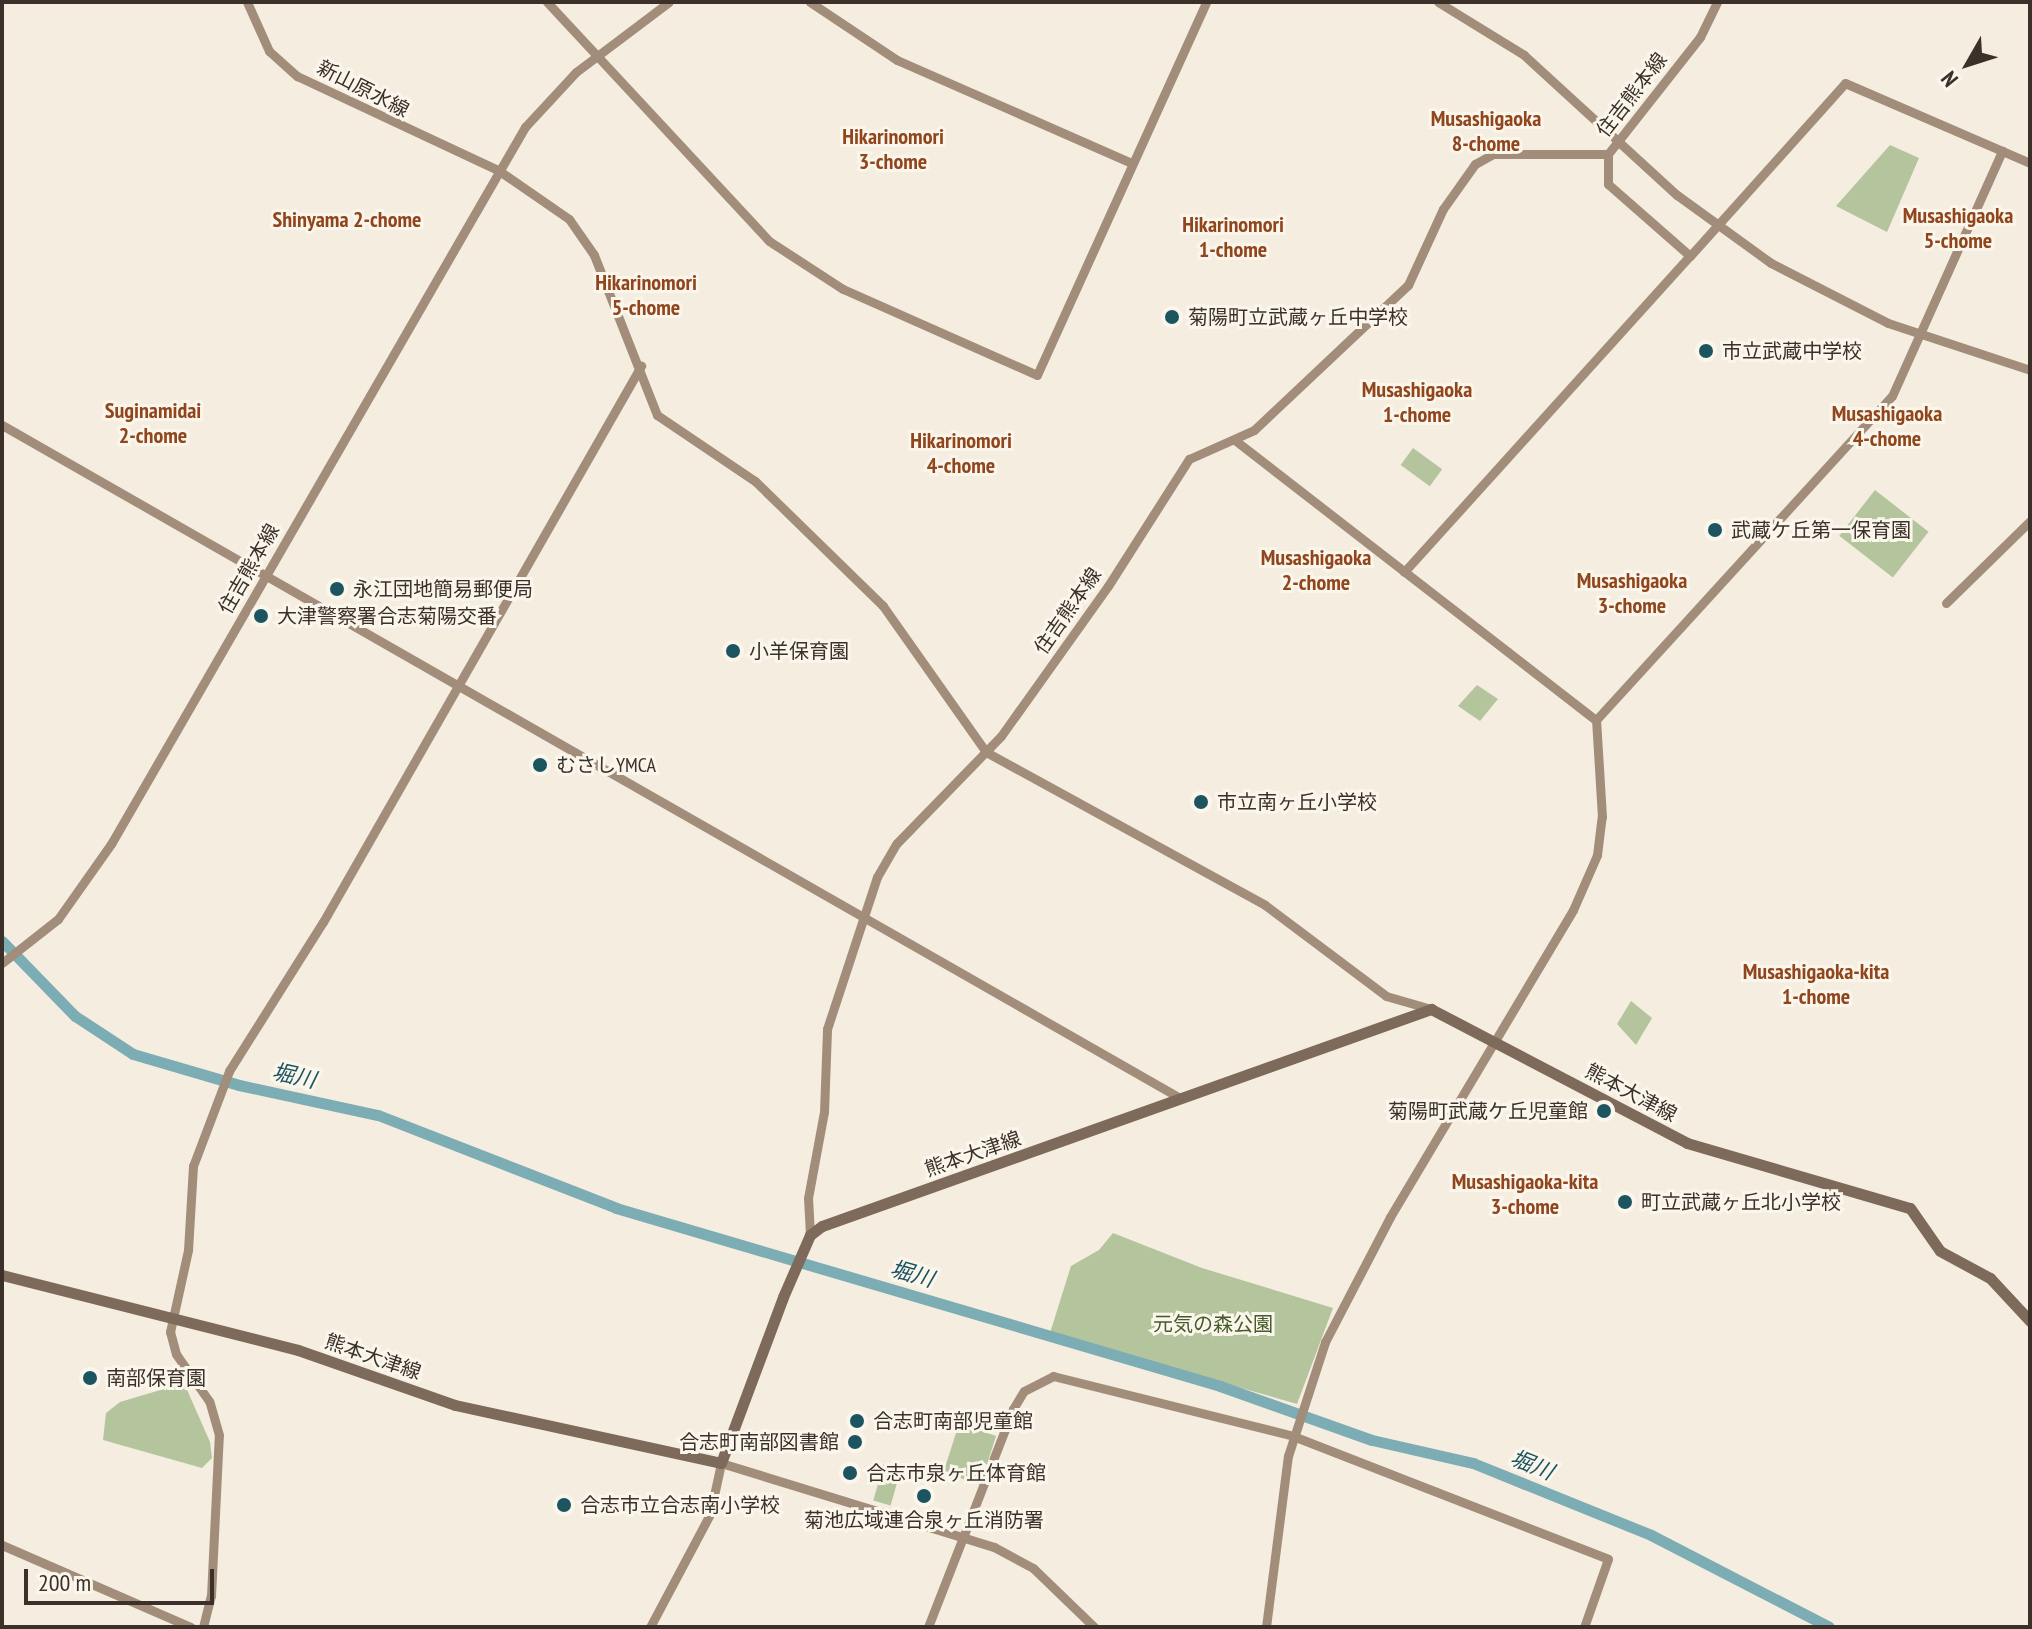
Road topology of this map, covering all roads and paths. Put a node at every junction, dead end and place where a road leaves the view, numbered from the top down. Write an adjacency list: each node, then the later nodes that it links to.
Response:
1 (247, 2): 14 (street, 新山原水線)
2 (547, 2): 8 (street)
3 (669, 2): 8 (street, 住吉熊本線)
4 (810, 2): 12 (street)
5 (1206, 2): 12 (street)
6 (1438, 2): 9 (street)
7 (1717, 2): 9 (street, 住吉熊本線)
8 (596, 55): 12 (street); 14 (street, 住吉熊本線)
9 (1619, 142): 11 (street, 住吉熊本線); 15 (street)
10 (2002, 151): 13 (street); 15 (street); 17 (street)
11 (1608, 154): 16 (street); 21 (street, 住吉熊本線)
12 (1132, 163)
13 (2030, 163)
14 (498, 170): 18 (street); 24 (street, 住吉熊本線)
15 (1718, 226): 16 (street); 17 (street)
16 (1690, 256): 23 (street)
17 (1922, 336): 19 (street); 27 (street)
18 (641, 366): 26 (street); 28 (street)
19 (2030, 370)
20 (2, 425): 24 (street)
21 (1236, 441): 23 (street); 28 (street, 住吉熊本線)
22 (2030, 521): 25 (street)
23 (1404, 572): 27 (street)
24 (265, 578): 26 (street); 30 (street, 住吉熊本線)
25 (1946, 603)
26 (456, 687): 29 (street); 37 (street)
27 (1596, 720): 32 (street)
28 (986, 752): 29 (street, 住吉熊本線); 31 (street)
29 (863, 917): 33 (street); 34 (street, 住吉熊本線)
30 (2, 963)
31 (1431, 1009): 32 (main road, 熊本大津線); 33 (main road, 熊本大津線)
32 (1495, 1040): 36 (main road, 熊本大津線); 38 (street)
33 (1180, 1098): 34 (main road, 熊本大津線)
34 (810, 1235): 39 (main road)
35 (2, 1275): 37 (main road, 熊本大津線)
36 (2030, 1321)
37 (171, 1322): 39 (main road, 熊本大津線); 43 (street)
38 (1293, 1436): 40 (street); 47 (street); 48 (street)
39 (721, 1463): 40 (street); 44 (street)
40 (963, 1535): 45 (street); 46 (street)
41 (2, 1545): 42 (street)
42 (191, 1627)
43 (203, 1627)
44 (650, 1627)
45 (928, 1627)
46 (1094, 1627)
47 (1266, 1627)
48 (1584, 1627)

